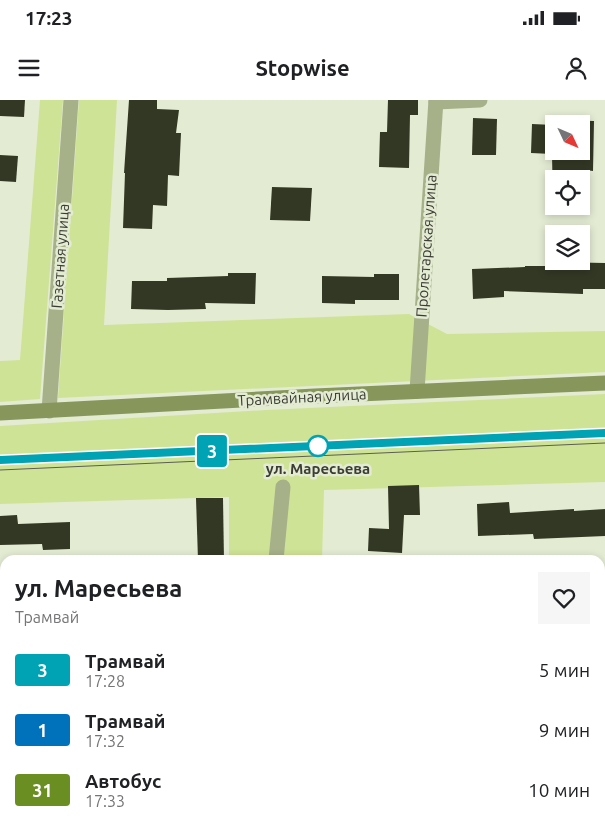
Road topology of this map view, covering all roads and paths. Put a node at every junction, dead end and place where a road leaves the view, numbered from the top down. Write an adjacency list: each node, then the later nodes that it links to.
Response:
1 (71, 100): 6 (street, Газетная улица)
2 (480, 100): 3 (street)
3 (436, 101): 5 (street, Пролетарская улица)
4 (605, 383): 5 (main road, Трамвайная улица)
5 (417, 392): 6 (main road, Трамвайная улица)
6 (48, 411): 7 (main road, Трамвайная улица)
7 (0, 413)
8 (282, 487): 9 (street)
9 (276, 555)

